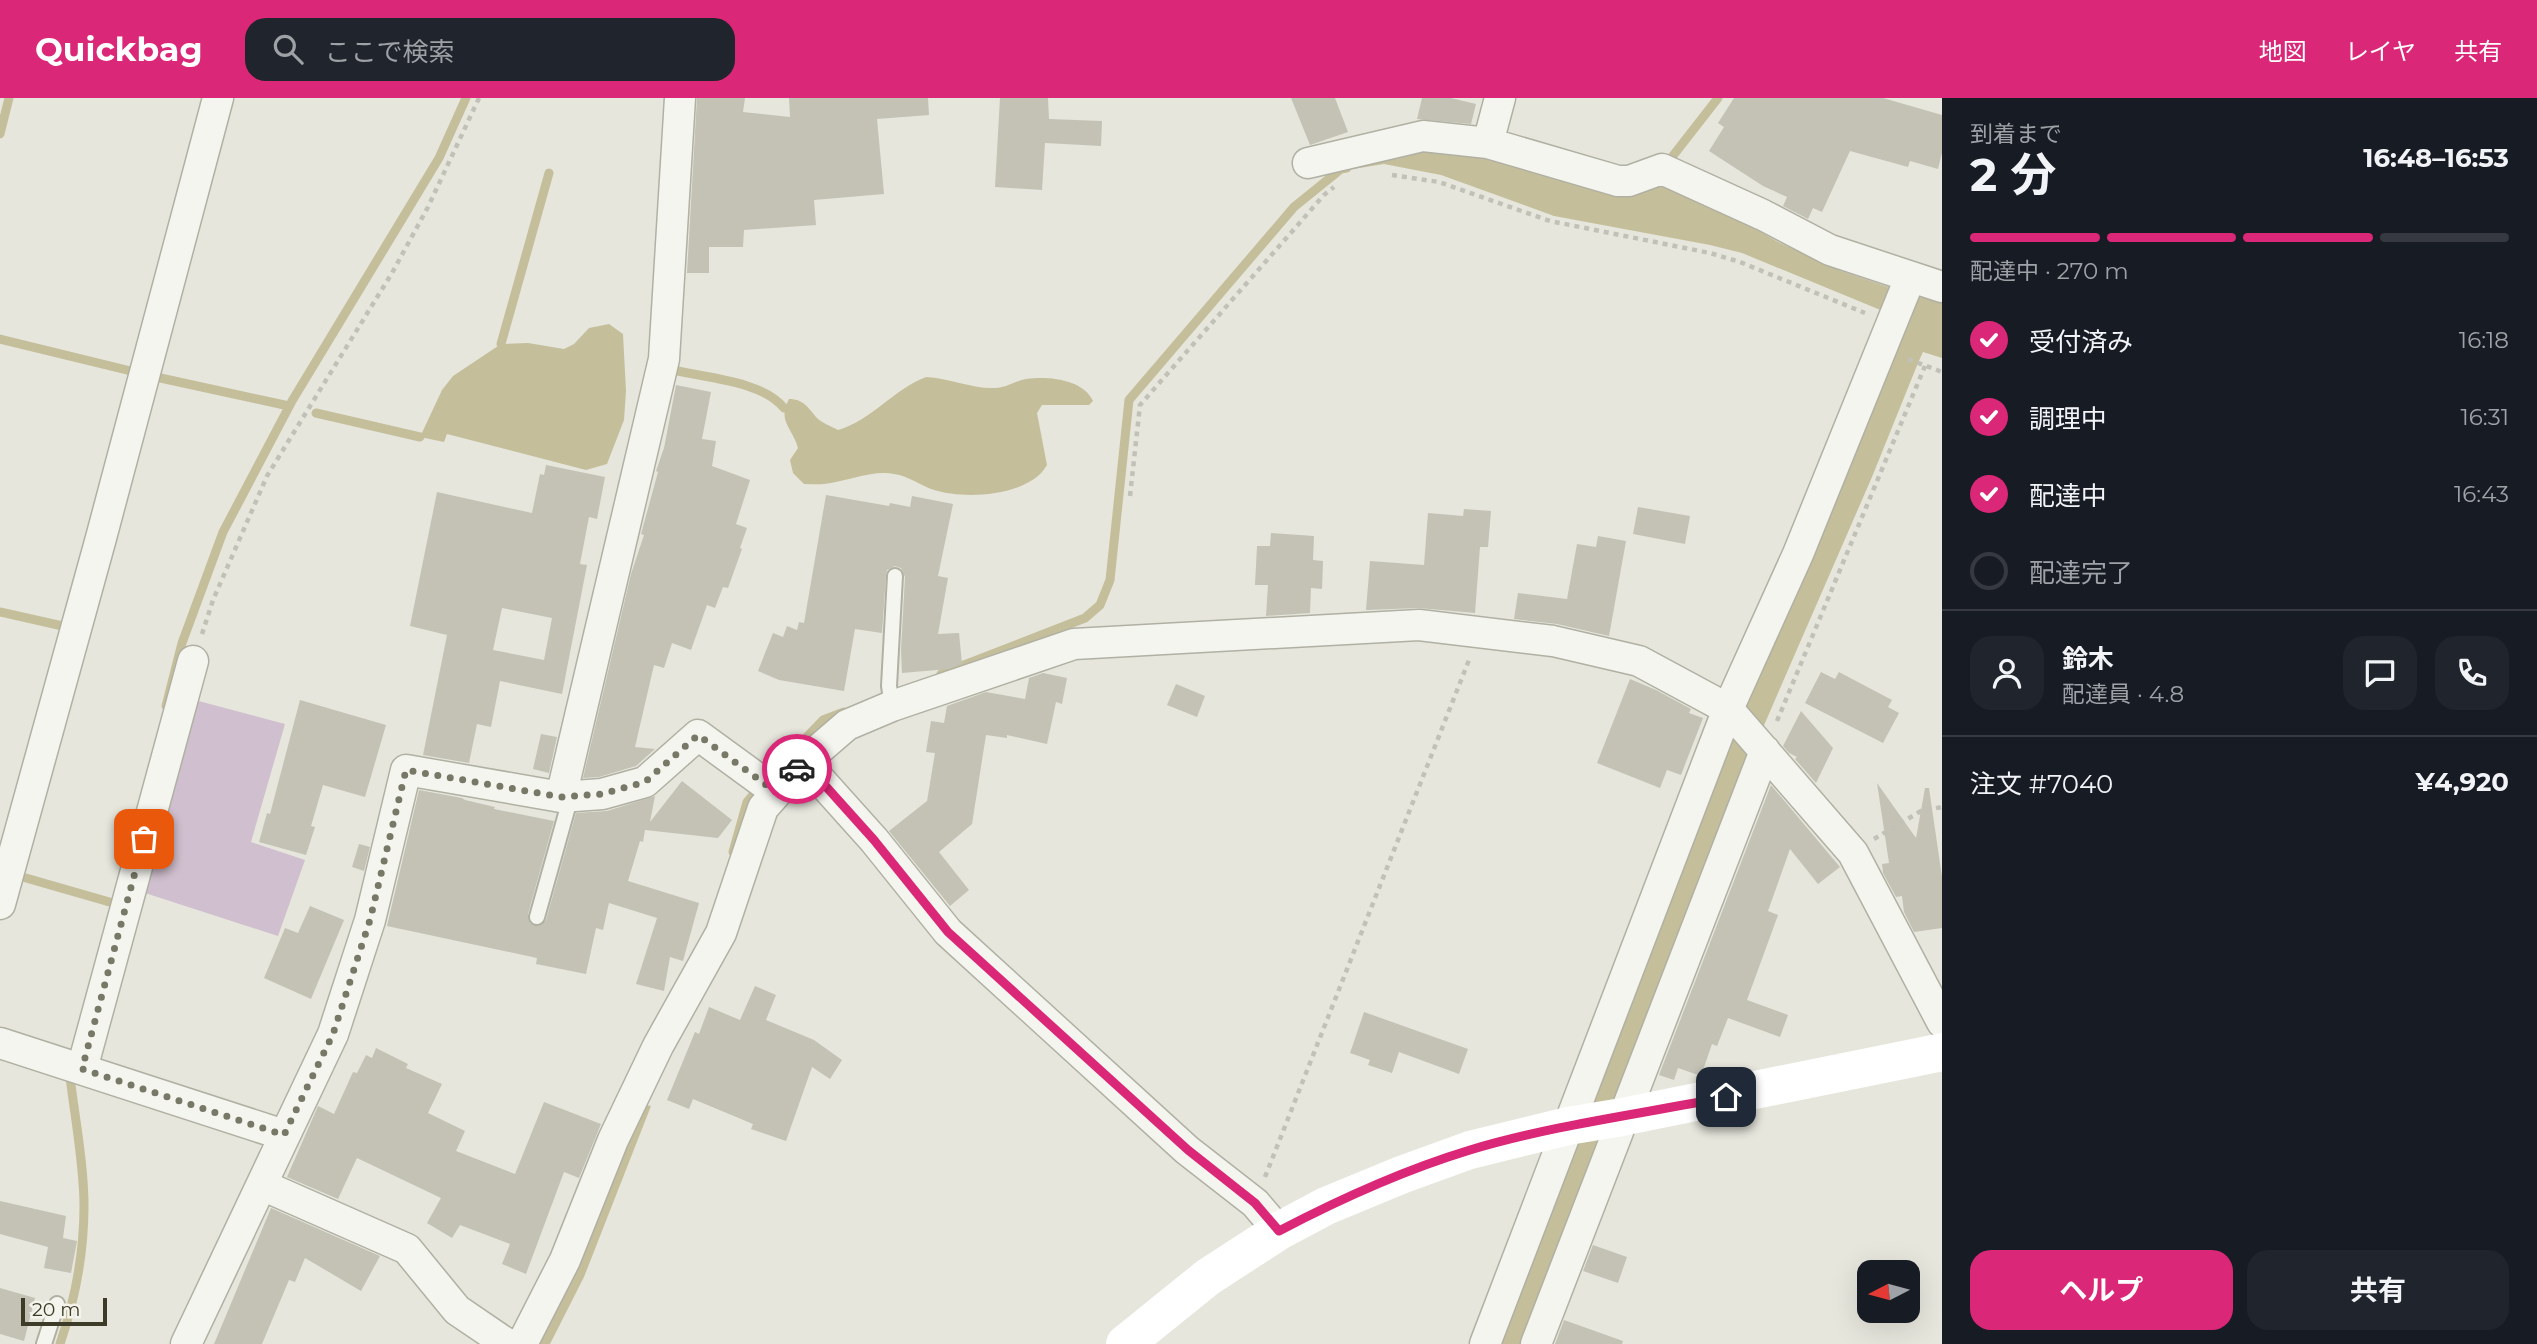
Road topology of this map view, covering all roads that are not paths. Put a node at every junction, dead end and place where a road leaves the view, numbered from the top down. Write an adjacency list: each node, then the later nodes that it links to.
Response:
1 (218, 98): 16 (street)
2 (680, 98): 15 (street)
3 (1500, 98): 4 (street)
4 (1488, 142): 5 (street); 6 (street)
5 (1308, 163)
6 (1908, 283): 7 (street); 11 (street)
7 (1942, 287)
8 (895, 576): 10 (lane)
9 (193, 660): 21 (street)
10 (892, 706): 11 (street); 13 (street)
11 (1730, 711): 12 (street); 23 (street)
12 (1762, 748): 18 (street); 22 (street)
13 (804, 762): 14 (street); 26 (street)
14 (776, 792): 15 (street); 31 (street)
15 (566, 797): 17 (lane); 24 (street)
16 (0, 904)
17 (537, 917)
18 (1942, 1022)
19 (0, 1042): 21 (street)
20 (1942, 1052): 22 (main road)
21 (82, 1069): 24 (street)
22 (1618, 1118): 23 (main road); 34 (street)
23 (1570, 1126): 26 (main road); 33 (street)
24 (284, 1135): 25 (street)
25 (262, 1185): 29 (street); 30 (street)
26 (1267, 1217): 32 (main road)
27 (57, 1304): 28 (lane)
28 (44, 1344)
29 (186, 1344)
30 (507, 1344)
31 (522, 1344)
32 (1125, 1344)
33 (1485, 1344)
34 (1536, 1344)

